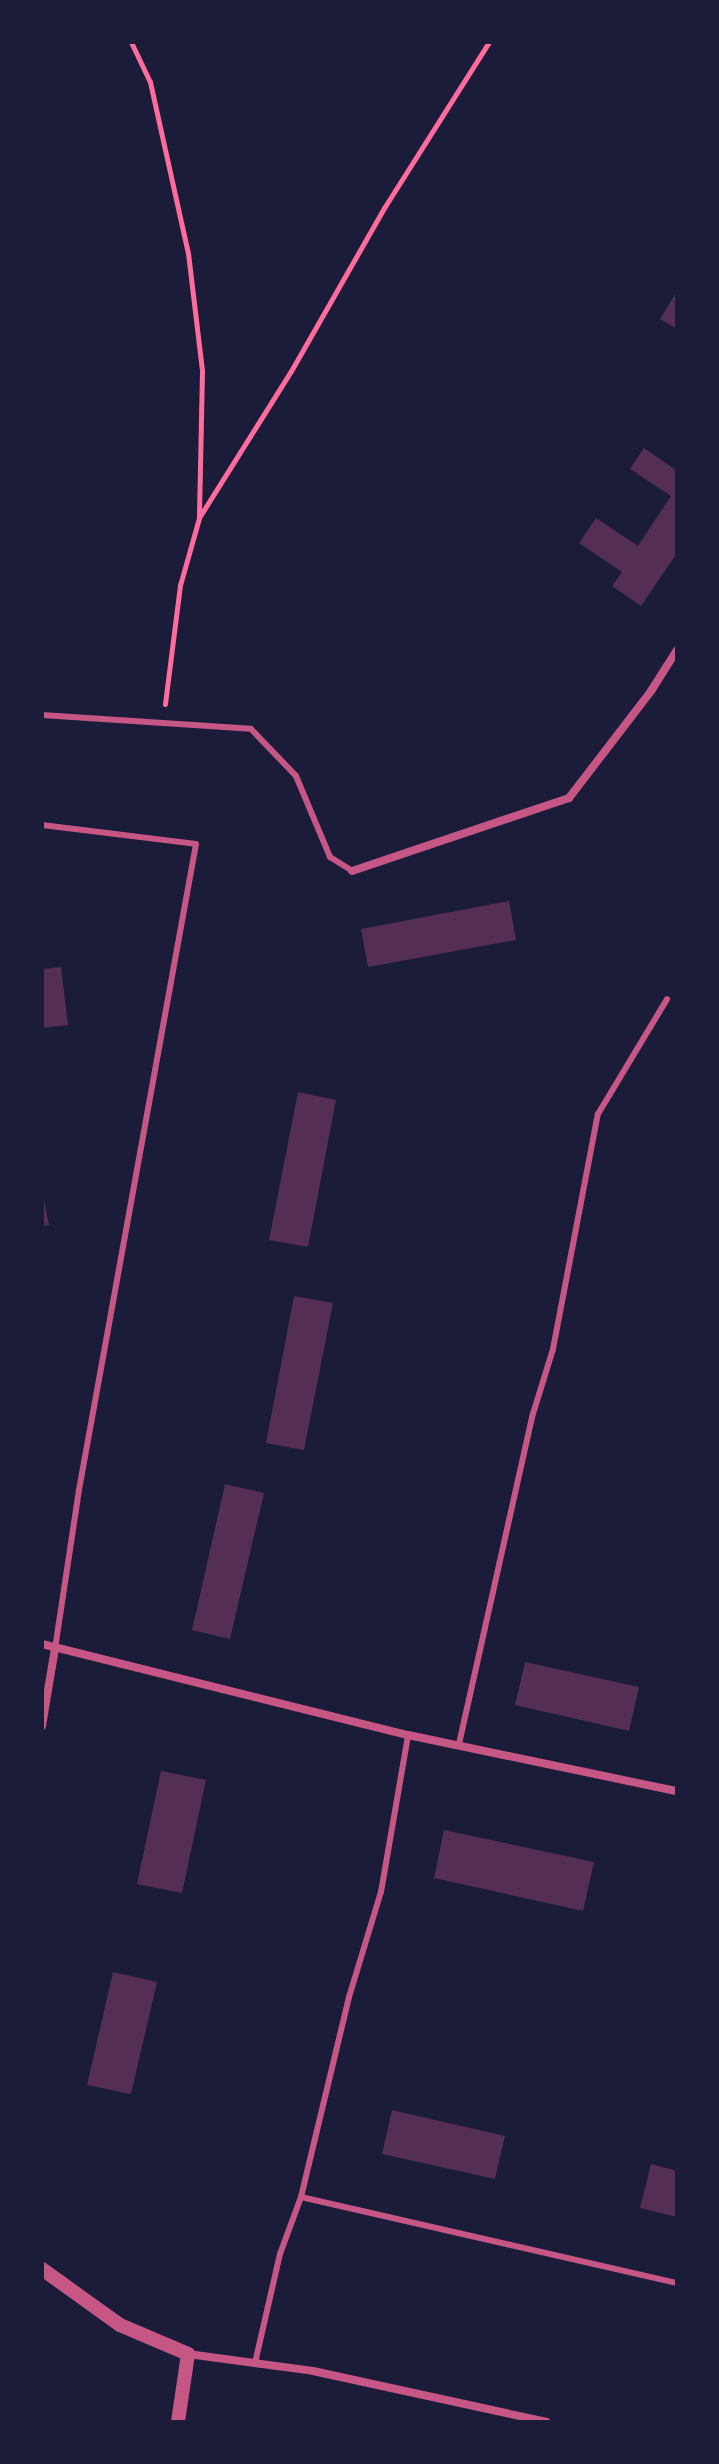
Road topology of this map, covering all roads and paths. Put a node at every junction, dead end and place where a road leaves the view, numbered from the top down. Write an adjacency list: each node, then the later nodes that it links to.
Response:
1 (131, 42): 3 (path)
2 (489, 42): 3 (path)
3 (199, 518): 6 (path)
4 (677, 650): 8 (street)
5 (42, 715): 6 (lane)
6 (162, 722): 8 (lane)
7 (42, 825): 11 (lane)
8 (352, 871)
9 (667, 999): 14 (lane)
10 (42, 1644): 11 (street)
11 (55, 1648): 12 (street); 13 (street)
12 (42, 1726)
13 (408, 1735): 14 (street); 16 (lane)
14 (459, 1744): 15 (street)
15 (677, 1791)
16 (301, 2197): 20 (lane); 22 (lane)
17 (42, 2257): 19 (street)
18 (42, 2269): 19 (street)
19 (56, 2279): 21 (street)
20 (677, 2283)
21 (188, 2354): 22 (street); 23 (street)
22 (255, 2363): 24 (street)
23 (178, 2422)
24 (546, 2422)

